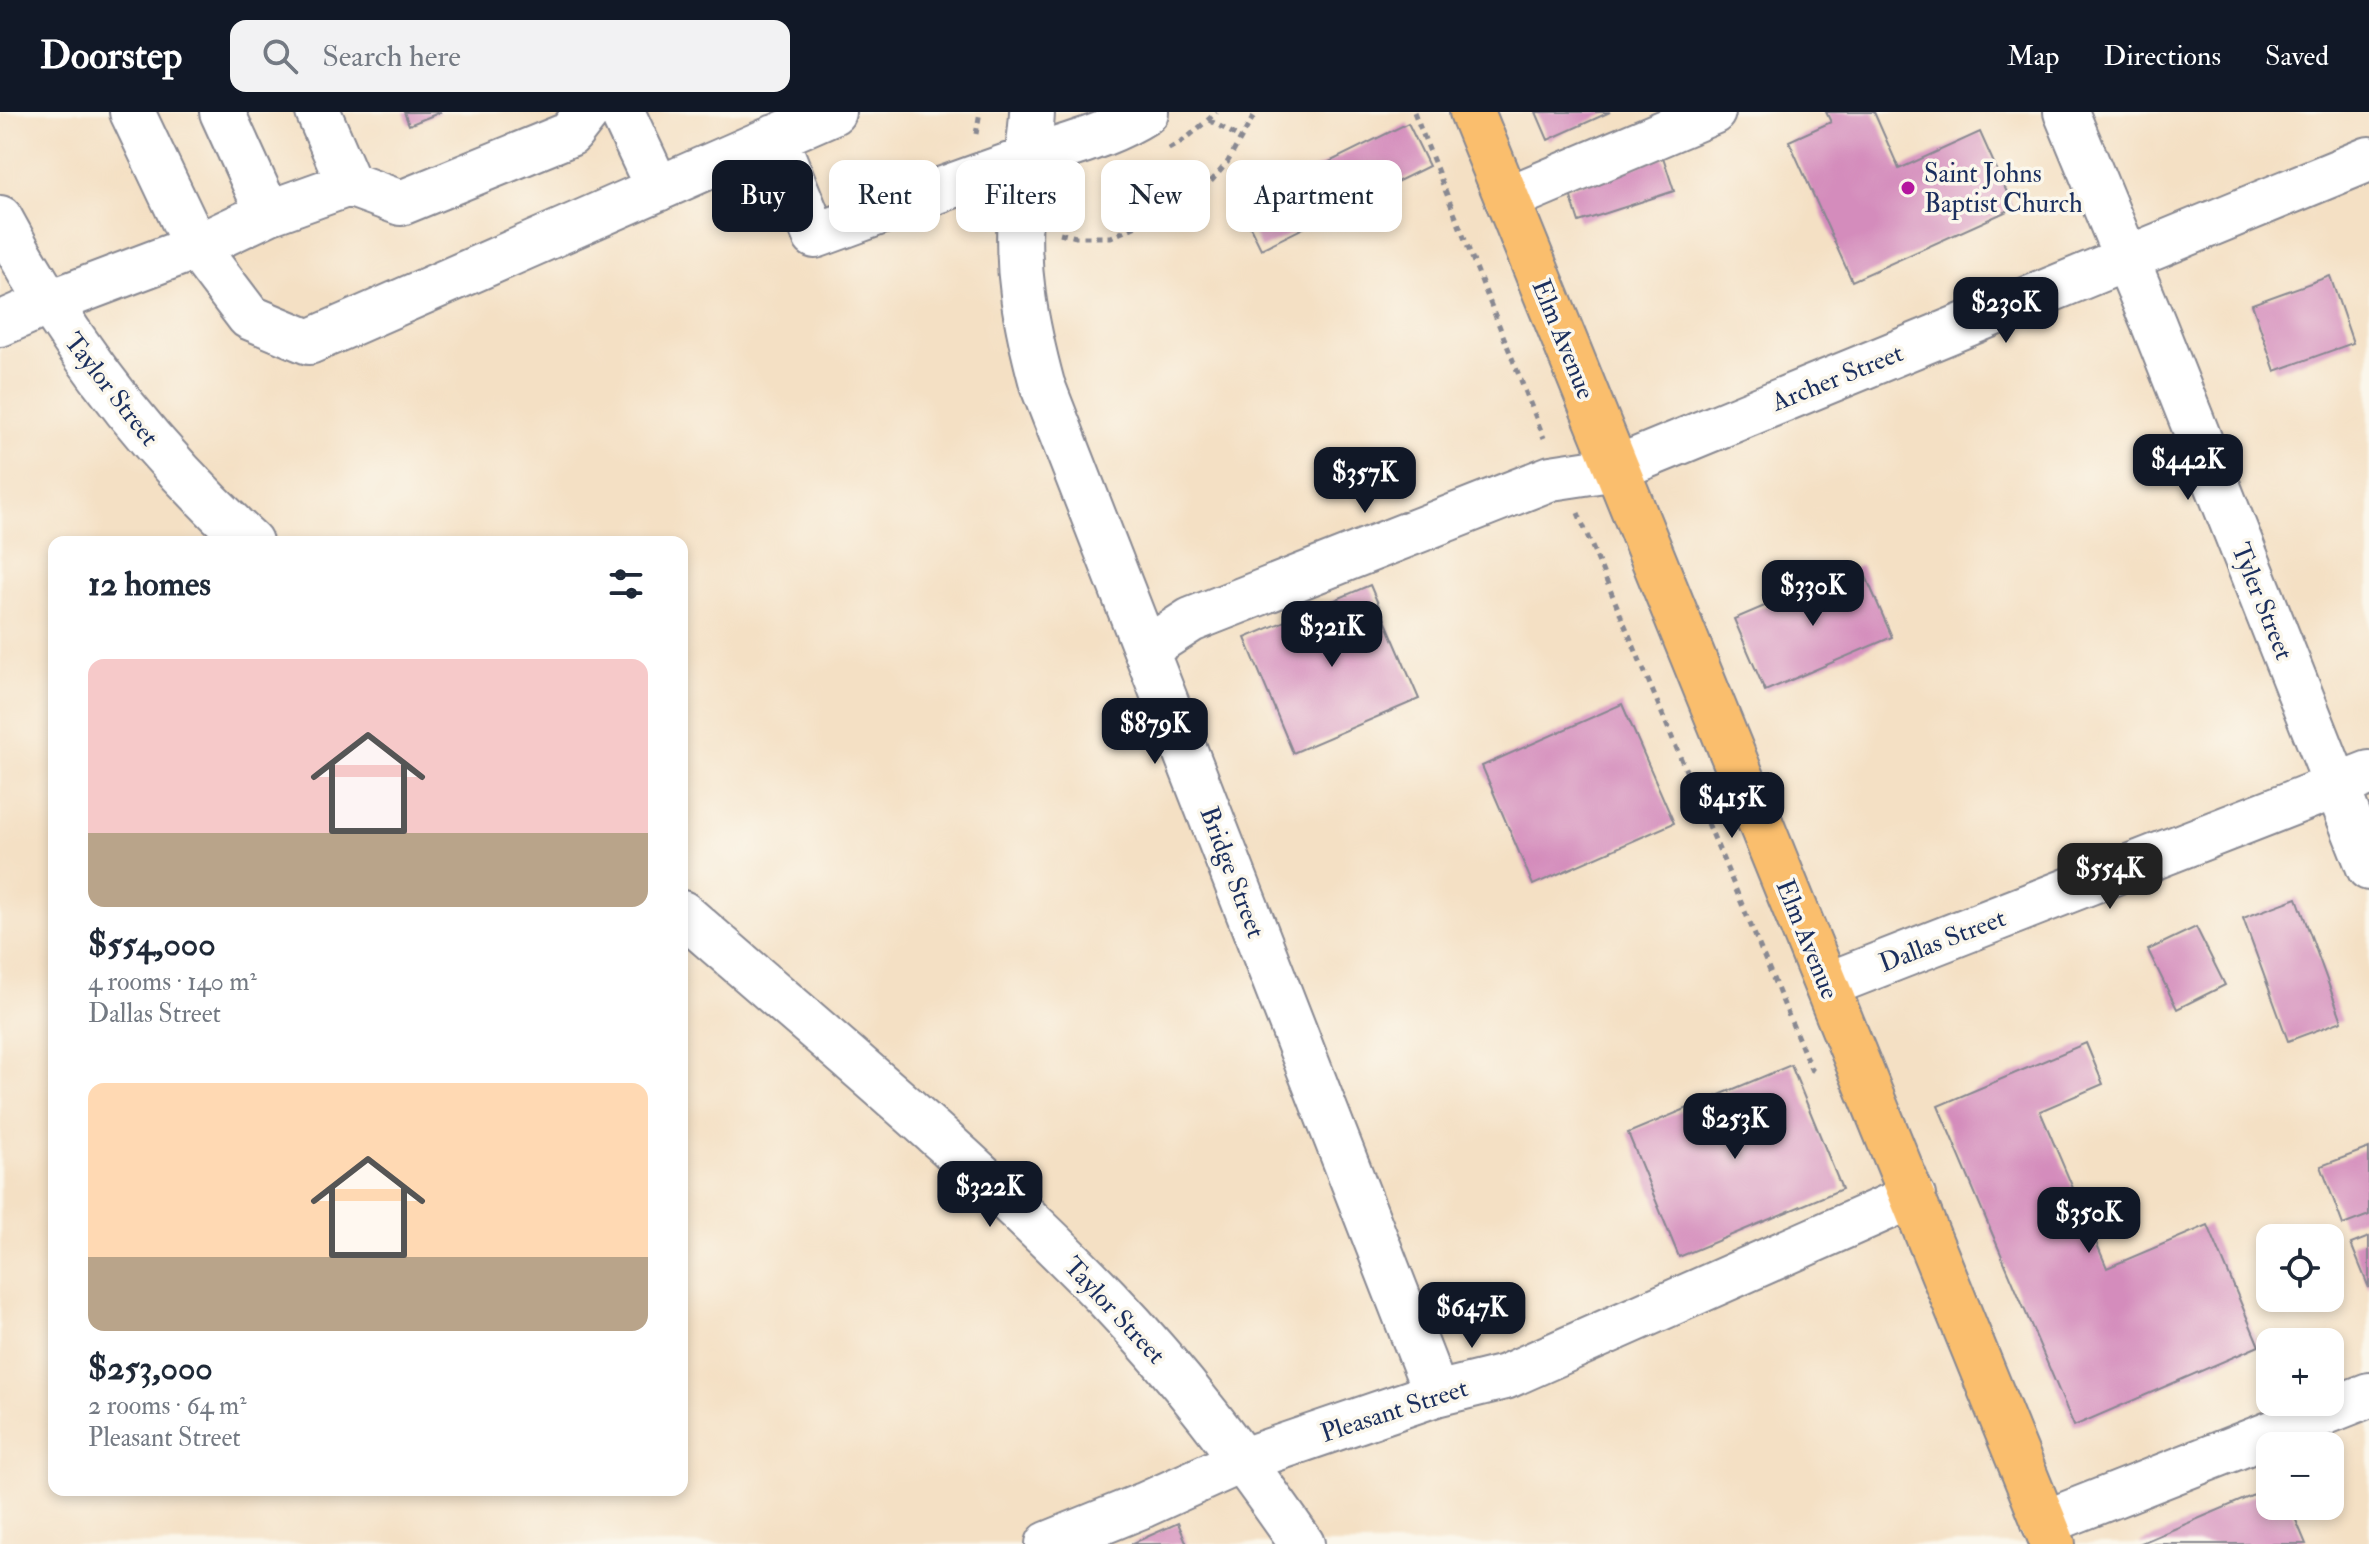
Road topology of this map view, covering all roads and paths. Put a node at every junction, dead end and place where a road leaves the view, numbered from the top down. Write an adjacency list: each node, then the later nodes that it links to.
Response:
1 (132, 112): 29 (street)
2 (222, 112): 25 (street)
3 (318, 112): 21 (street)
4 (587, 112): 21 (street)
5 (622, 112): 23 (street)
6 (833, 112): 16 (street)
7 (1032, 112): 20 (street, Bridge Street)
8 (1146, 112): 20 (street)
9 (1217, 112): 15 (path)
10 (1256, 112): 17 (path)
11 (1414, 112): 34 (path)
12 (1472, 112): 24 (main road, Elm Avenue)
13 (1713, 112): 24 (street)
14 (2066, 112): 30 (street, Tyler Street)
15 (1209, 120): 17 (path); 18 (path)
16 (775, 137): 22 (street); 23 (street)
17 (1241, 138): 28 (path)
18 (1164, 152)
19 (2369, 159): 30 (street, Archer Street)
20 (1026, 160)
21 (349, 184): 25 (street)
22 (956, 185)
23 (658, 189): 29 (street)
24 (1507, 199): 33 (main road, Elm Avenue)
25 (268, 213): 29 (street)
26 (0, 218): 31 (street, Taylor Street)
27 (1020, 232): 36 (street, Bridge Street)
28 (1055, 232)
29 (196, 247): 31 (street)
30 (2126, 259): 33 (street, Archer Street); 37 (street, Tyler Street)
31 (48, 303): 32 (street); 35 (street, Taylor Street)
32 (0, 324)
33 (1617, 468): 34 (street, Archer Street); 40 (main road, Elm Avenue)
34 (1562, 477): 36 (street, Archer Street); 41 (path)
35 (244, 536)
36 (1146, 649): 43 (street, Bridge Street)
37 (2353, 780): 38 (street, Tyler Street); 40 (street, Dallas Street)
38 (2369, 868)
39 (688, 918): 45 (street, Taylor Street)
40 (1827, 985): 42 (main road, Elm Avenue)
41 (1825, 1078)
42 (1913, 1196): 43 (street, Pleasant Street); 46 (main road, Elm Avenue)
43 (1436, 1394): 45 (street, Pleasant Street)
44 (2369, 1395): 46 (street)
45 (1243, 1460): 47 (street, Pleasant Street); 48 (street, Taylor Street)
46 (2048, 1534)
47 (1048, 1544)
48 (1302, 1544)

